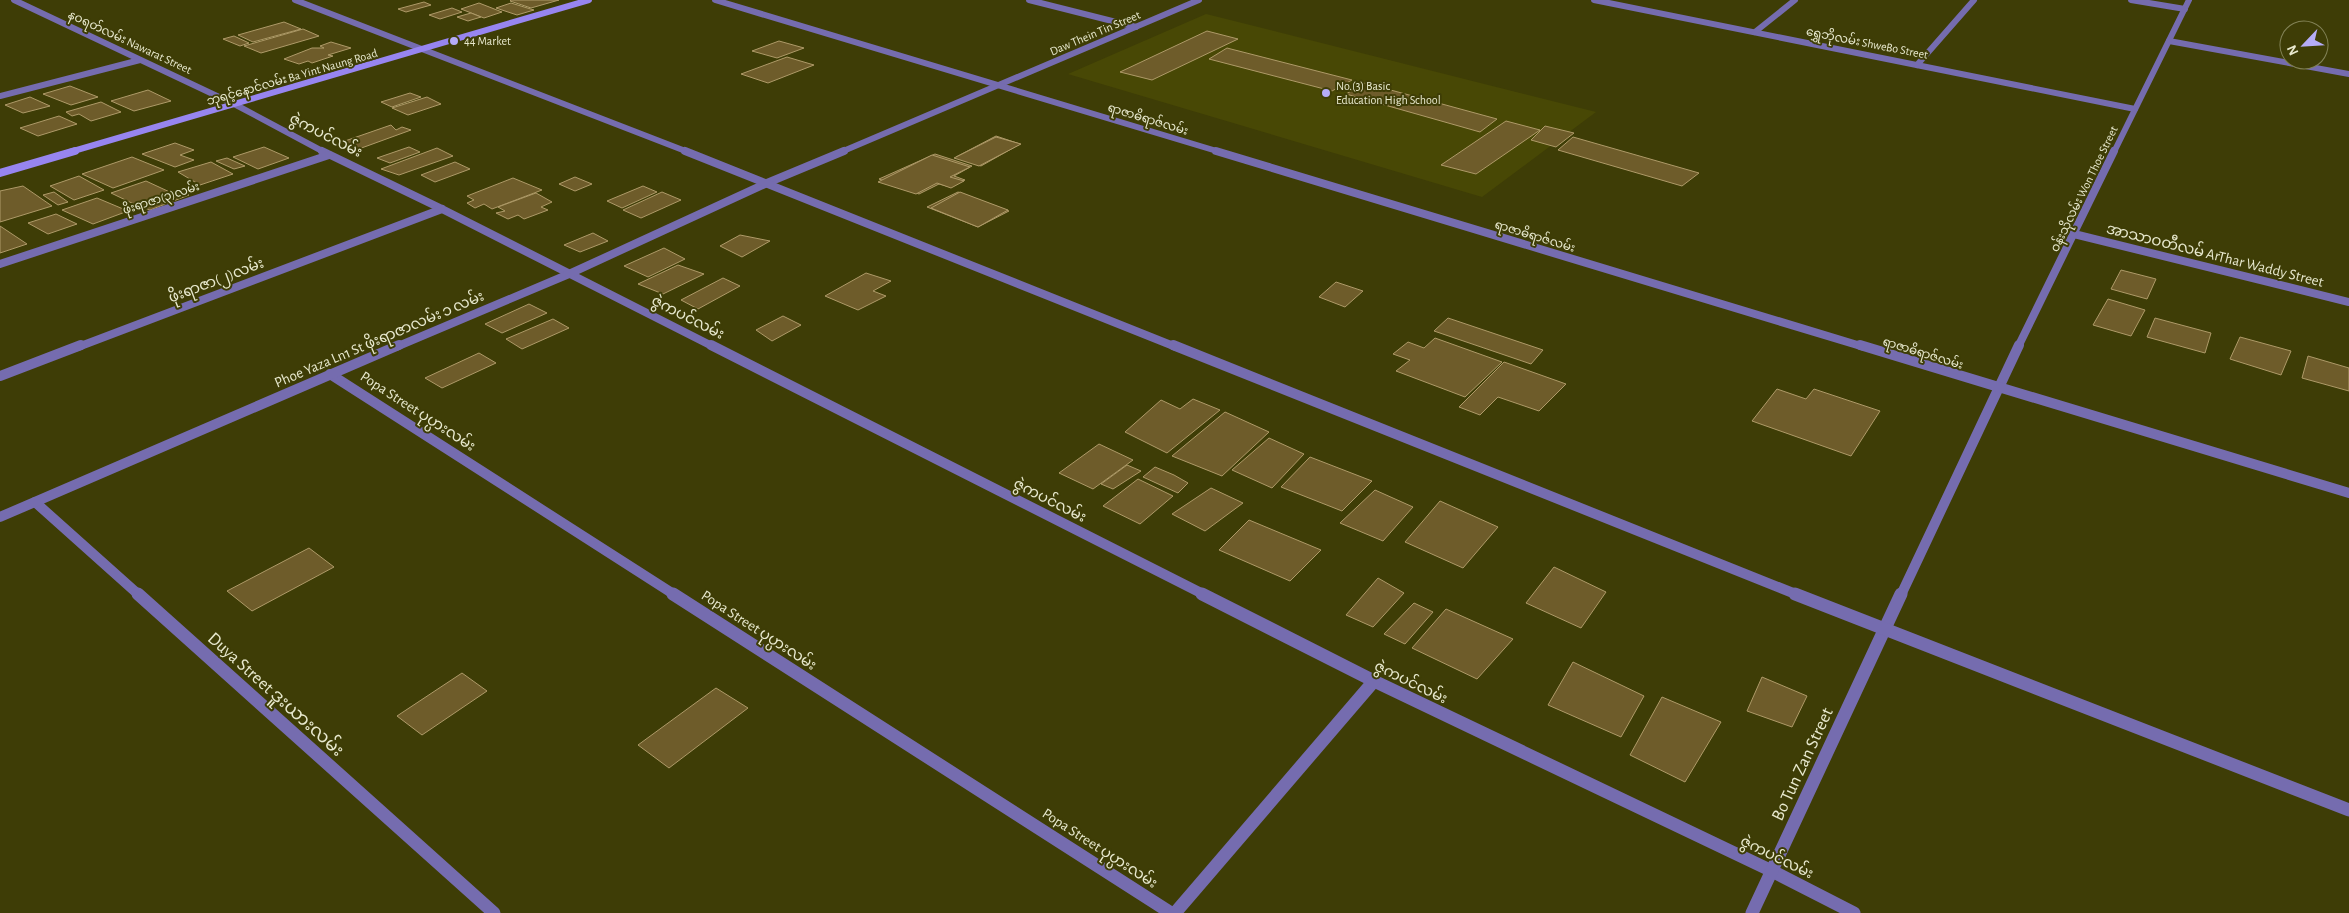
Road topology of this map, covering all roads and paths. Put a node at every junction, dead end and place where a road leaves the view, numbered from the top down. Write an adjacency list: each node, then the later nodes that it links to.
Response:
1 (14, 0): 17 (street, နဝရတ်လမ်း Nawarat Street)
2 (295, 0): 16 (street)
3 (589, 0): 16 (main road, ဘုရင့်နောင်လမ်း Ba Yint Naung Road)
4 (716, 0): 20 (street, ရာဇာဓိရာဇ်လမ်း)
5 (1029, 0): 13 (street)
6 (1199, 0): 13 (street, Daw Thein Tin Street)
7 (1594, 0): 14 (street, ရွှေဘိုလမ်း ShweBo Street)
8 (1795, 0): 14 (street)
9 (1974, 0): 18 (street)
10 (2131, 0): 12 (street)
11 (2189, 0): 12 (street, ဝန်းသိုလမ်း Won Thoe Street)
12 (2185, 9): 15 (street, ဝန်းသိုလမ်း Won Thoe Street)
13 (1136, 27): 20 (street, Daw Thein Tin Street)
14 (1755, 32): 18 (street, ရွှေဘိုလမ်း ShweBo Street)
15 (2169, 41): 19 (street); 23 (street, ဝန်းသိုလမ်း Won Thoe Street)
16 (423, 50): 22 (main road, ဘုရင့်နောင်လမ်း Ba Yint Naung Road); 26 (street)
17 (140, 60): 21 (street); 22 (street, နဝရတ်လမ်း Nawarat Street)
18 (1917, 65): 23 (street, ရွှေဘိုလမ်း ShweBo Street)
19 (2349, 74)
20 (1000, 86): 26 (street, Daw Thein Tin Street); 34 (street, ရာဇာဓိရာဇ်လမ်း)
21 (0, 96)
22 (236, 105): 24 (street, ဇွဲကပင်လမ်း); 25 (main road, ဘုရင့်နောင်လမ်း Ba Yint Naung Road)
23 (2135, 109): 28 (street, ဝန်းသိုလမ်း Won Thoe Street)
24 (329, 155): 27 (street, ဇွဲကပင်လမ်း); 29 (street, ဖိုးရာဇာ(၃)လမ်း)
25 (0, 173)
26 (767, 183): 30 (street, Phoe Yaza Ln1 St ဖိုးရာဇာလမ်း ၁ လမ်း); 38 (street)
27 (442, 209): 30 (street, ဇွဲကပင်လမ်း); 33 (street, ဖိုးရာဇာ(၂)လမ်း)
28 (2074, 234): 31 (street, အာသာဝတီလမ် ArThar Waddy Street); 34 (street, ဝန်းသိုလမ်း Won Thoe Street)
29 (0, 264)
30 (569, 274): 32 (street, Phoe Yaza Ln1 St ဖိုးရာဇာလမ်း ၁ လမ်း); 39 (street, ဇွဲကပင်လမ်း)
31 (2349, 302)
32 (330, 374): 36 (street, Phoe Yaza Ln1 St ဖိုးရာဇာလမ်း ၁ လမ်း); 43 (street, Popa Street ပုပ္ပားလမ်း)
33 (0, 376)
34 (1998, 387): 35 (street, ရာဇာဓိရာဇ်လမ်း); 38 (street, ဝန်းသိုလမ်း Won Thoe Street)
35 (2349, 493)
36 (35, 502): 37 (street, Phoe Yaza Ln1 St ဖိုးရာဇာလမ်း ၁ လမ်း); 42 (street, Duya Street ဒူးယားလမ်း)
37 (0, 517)
38 (1885, 630): 40 (street); 41 (street, Bo Tun Zan Street)
39 (1374, 681): 41 (street, ဇွဲကပင်လမ်း); 43 (street)
40 (2349, 810)
41 (1772, 871): 44 (street, Bo Tun Zan Street); 45 (street, ဇွဲကပင်လမ်း)
42 (494, 913)
43 (1173, 913)
44 (1752, 913)
45 (1854, 913)

